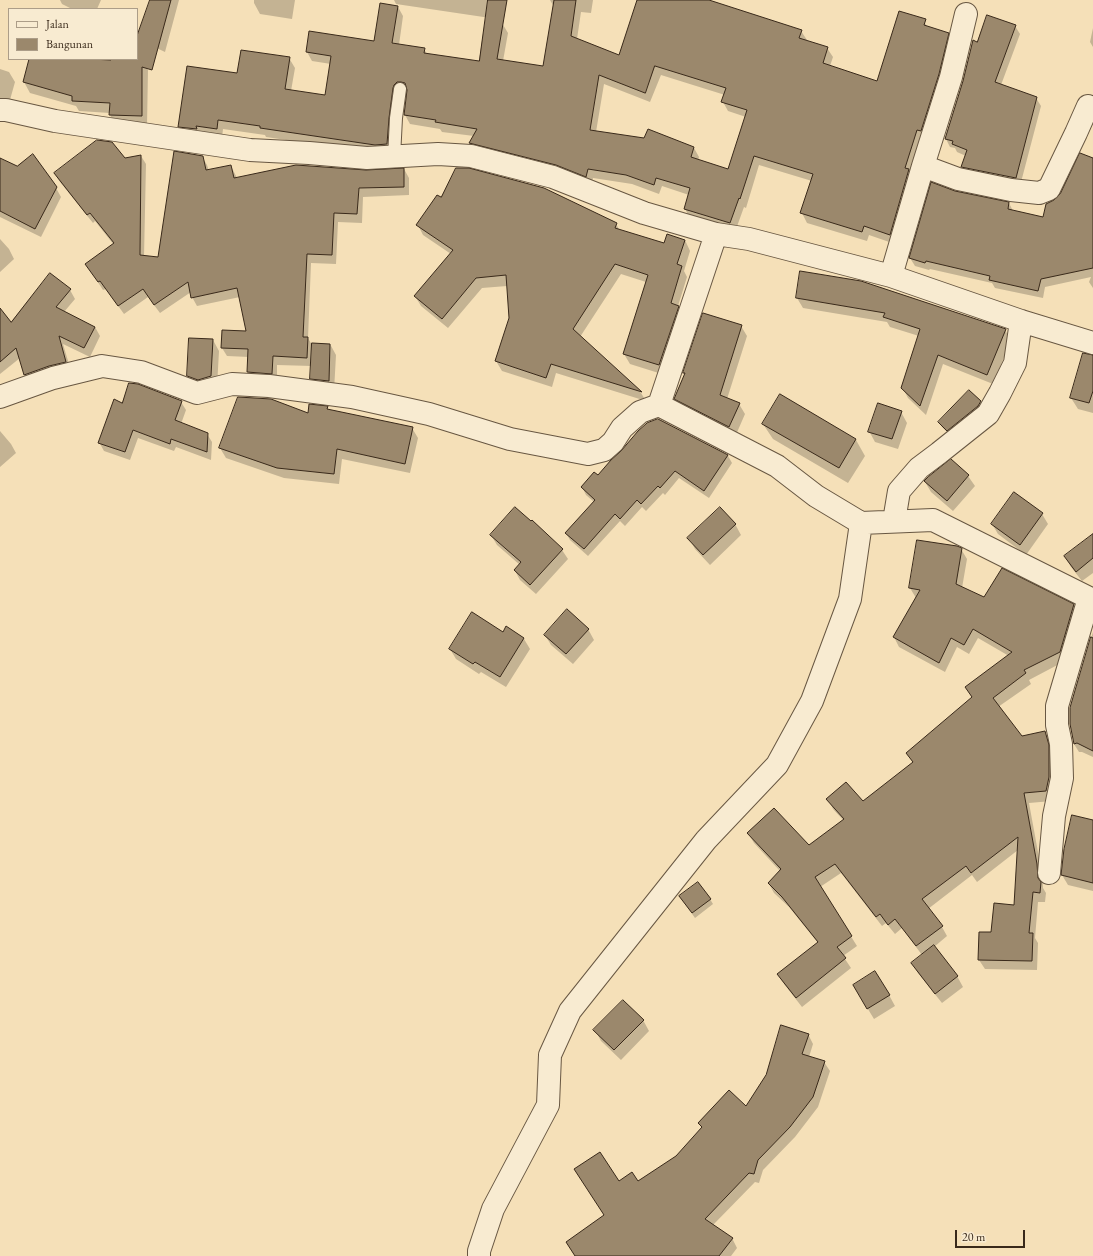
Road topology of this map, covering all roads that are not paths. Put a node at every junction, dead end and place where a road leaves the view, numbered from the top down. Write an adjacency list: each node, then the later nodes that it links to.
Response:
1 (966, 14): 6 (street)
2 (400, 89): 5 (lane)
3 (1088, 106): 6 (street)
4 (0, 110): 5 (street)
5 (394, 157): 7 (street)
6 (923, 166): 8 (street)
7 (716, 234): 8 (street); 12 (street)
8 (891, 276): 9 (street)
9 (1021, 321): 10 (street); 13 (street)
10 (1093, 343)
11 (0, 397): 12 (street)
12 (659, 405): 14 (street)
13 (894, 521): 14 (street); 15 (street)
14 (861, 523): 17 (street)
15 (1091, 599): 16 (street)
16 (1049, 873)
17 (479, 1256)

